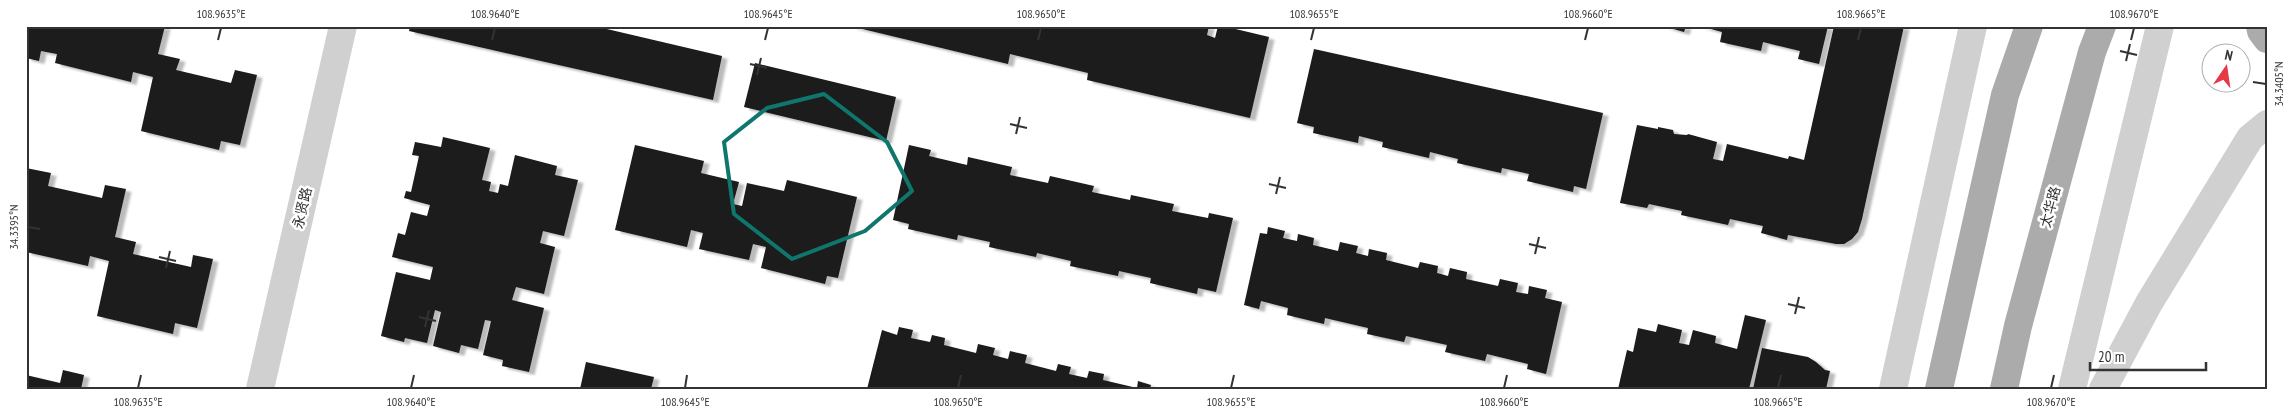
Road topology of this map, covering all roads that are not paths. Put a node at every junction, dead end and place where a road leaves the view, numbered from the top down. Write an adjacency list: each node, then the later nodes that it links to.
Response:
1 (343, 26): 9 (street, 永贤路)
2 (1973, 26): 10 (street)
3 (2029, 26): 11 (main road, bridge)
4 (2102, 26): 12 (main road, 太华路)
5 (2160, 26): 13 (street)
6 (2260, 26): 7 (main road)
7 (2267, 39)
8 (2267, 124): 14 (street)
9 (260, 389)
10 (1893, 389)
11 (1939, 389)
12 (2004, 389)
13 (2072, 389)
14 (2103, 389)

